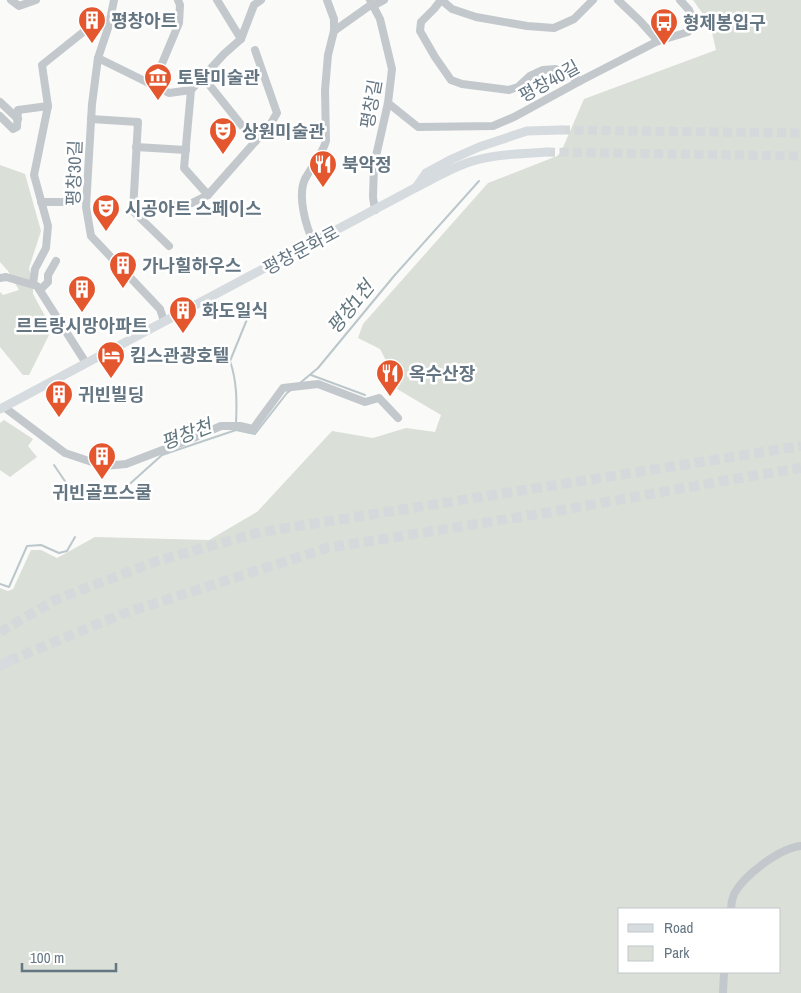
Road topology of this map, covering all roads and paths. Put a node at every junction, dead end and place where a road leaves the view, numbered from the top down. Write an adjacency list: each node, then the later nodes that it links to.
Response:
1 (11, 0): 2 (street)
2 (36, 0)
3 (114, 0): 19 (street, 평창30길)
4 (178, 0): 22 (street)
5 (217, 0): 16 (street)
6 (327, 0): 15 (street)
7 (384, 0): 13 (street)
8 (443, 0): 9 (street); 21 (street)
9 (593, 0)
10 (618, 0): 17 (street)
11 (680, 0): 17 (street, 평창40길)
12 (256, 1): 16 (street)
13 (372, 3): 15 (street); 25 (street, 평창길)
14 (87, 29): 26 (street)
15 (334, 31): 41 (street)
16 (242, 39): 20 (street)
17 (658, 41): 21 (street, 평창40길)
18 (255, 50): 31 (street)
19 (98, 58): 22 (street); 29 (street, 평창30길)
20 (202, 77): 23 (street); 31 (street)
21 (580, 81): 25 (street, 평창40길)
22 (153, 85): 23 (street)
23 (191, 90): 33 (street)
24 (0, 102): 28 (street)
25 (388, 103): 39 (street, 평창길)
26 (48, 106): 28 (street); 37 (street)
27 (0, 116): 28 (street)
28 (18, 118)
29 (91, 119): 32 (street); 47 (street, 평창30길)
30 (561, 130): 35 (main road, 평창문화로)
31 (255, 142): 36 (street)
32 (136, 147): 33 (street); 40 (street)
33 (186, 150): 36 (street)
34 (546, 152): 35 (main road, 평창문화로)
35 (415, 188): 39 (main road, 평창문화로)
36 (208, 195): 40 (street)
37 (41, 202): 38 (street); 45 (street)
38 (68, 202)
39 (375, 210): 41 (main road, 평창문화로)
40 (134, 211): 42 (street)
41 (314, 243): 47 (main road, 평창문화로)
42 (169, 246)
43 (56, 261): 46 (street)
44 (0, 278): 45 (street)
45 (33, 284): 46 (street)
46 (40, 290): 48 (street)
47 (164, 321): 48 (main road, 평창문화로)
48 (86, 363): 49 (main road, 평창문화로)
49 (2, 408): 50 (street)
50 (398, 418)
51 (801, 846): 52 (street)
52 (731, 908)
53 (724, 973): 54 (street)
54 (723, 993)

